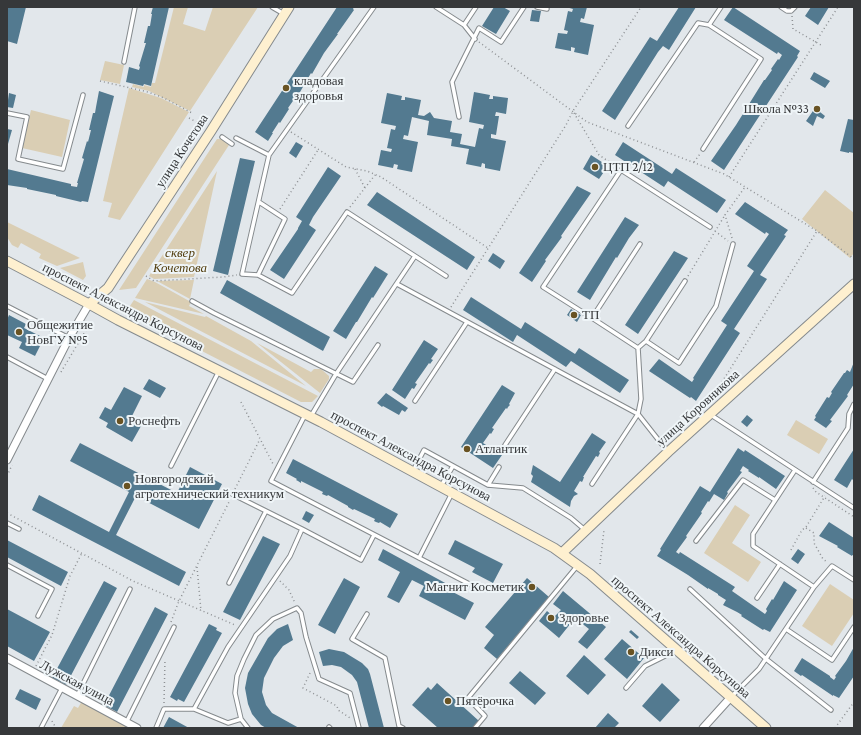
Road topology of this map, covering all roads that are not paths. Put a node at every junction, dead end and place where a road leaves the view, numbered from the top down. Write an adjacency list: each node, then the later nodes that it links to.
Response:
1 (136, 7): 16 (lane)
2 (272, 7): 12 (lane)
3 (374, 7): 25 (lane)
4 (436, 7): 13 (lane)
5 (476, 7): 13 (lane)
6 (524, 7): 15 (lane)
7 (537, 7): 11 (lane)
8 (721, 7): 14 (lane)
9 (781, 7): 10 (lane)
10 (795, 7)
11 (547, 9)
12 (286, 11): 38 (street, улица Кочетова)
13 (464, 25): 15 (lane)
14 (709, 25): 20 (lane); 24 (lane)
15 (475, 39): 19 (lane)
16 (124, 62)
17 (83, 95): 18 (lane)
18 (7, 113)
19 (459, 117)
20 (628, 126)
21 (222, 137): 23 (lane)
22 (236, 138): 25 (lane)
23 (232, 144)
24 (703, 149)
25 (269, 155): 26 (lane)
26 (259, 202): 32 (lane); 32 (lane)
27 (710, 227): 40 (lane)
28 (640, 244): 40 (lane)
29 (733, 244): 43 (lane)
30 (415, 256): 32 (lane); 33 (lane); 35 (lane)
31 (7, 261): 38 (street, проспект Александра Корсунова)
32 (258, 275)
33 (446, 276)
34 (685, 281): 43 (lane)
35 (397, 284): 41 (lane); 49 (lane)
36 (854, 284): 54 (street, улица Коровникова)
37 (192, 301): 49 (lane)
38 (89, 304): 42 (street); 48 (street, проспект Александра Корсунова)
39 (7, 306): 42 (lane)
40 (592, 318): 45 (lane)
41 (467, 322): 47 (lane); 51 (lane)
42 (69, 338): 50 (street)
43 (646, 341): 45 (lane)
44 (378, 344): 49 (lane)
45 (638, 348): 53 (lane)
46 (7, 357): 50 (lane)
47 (555, 369): 53 (lane); 56 (lane)
48 (220, 371): 55 (street, проспект Александра Корсунова); 59 (lane)
49 (336, 374): 55 (lane)
50 (48, 379): 58 (street)
51 (414, 401)
52 (854, 404): 64 (lane)
53 (638, 414): 57 (lane); 65 (lane)
54 (710, 414): 57 (street, улица Коровникова); 62 (lane)
55 (308, 416): 63 (street, проспект Александра Корсунова); 77 (lane)
56 (505, 445)
57 (668, 452): 76 (street, улица Коровникова)
58 (7, 460)
59 (171, 466)
60 (452, 466): 63 (lane); 66 (lane); 67 (lane)
61 (499, 467): 66 (lane)
62 (795, 470): 64 (lane); 70 (lane)
63 (413, 471): 67 (street, проспект Александра Корсунова)
64 (814, 482): 71 (lane)
65 (592, 484)
66 (488, 485): 76 (lane)
67 (441, 486): 68 (street, проспект Александра Корсунова)
68 (453, 492): 79 (street, проспект Александра Корсунова); 80 (lane)
69 (232, 494): 72 (lane)
70 (775, 500): 78 (lane); 81 (lane)
71 (854, 508)
72 (266, 511): 74 (lane); 85 (lane)
73 (7, 523): 75 (lane)
74 (302, 529): 77 (lane); 103 (lane)
75 (19, 530)
76 (585, 530): 79 (street, улица Коровникова)
77 (374, 535): 80 (lane)
78 (696, 541)
79 (562, 553): 83 (street, проспект Александра Корсунова)
80 (419, 558): 87 (lane)
81 (780, 564): 86 (lane); 90 (lane)
82 (7, 565): 92 (lane)
83 (578, 565): 96 (street, проспект Александра Корсунова); 113 (lane)
84 (854, 580): 86 (lane)
85 (228, 583)
86 (814, 587): 95 (lane)
87 (477, 588)
88 (130, 589): 101 (lane)
89 (690, 589): 98 (lane)
90 (757, 598)
91 (367, 614): 112 (lane)
92 (38, 616)
93 (854, 626): 95 (lane)
94 (174, 628): 106 (lane)
95 (786, 629): 98 (lane)
96 (673, 647): 100 (lane); 102 (street, проспект Александра Корсунова)
97 (7, 658): 99 (street, Лужская улица)
98 (766, 660): 102 (lane); 104 (lane)
99 (62, 688): 101 (street, Лужская улица); 107 (lane)
100 (626, 688)
101 (77, 696): 106 (street, Лужская улица)
102 (731, 697): 114 (street); 115 (street, проспект Александра Корсунова)
103 (194, 709): 105 (lane); 109 (lane)
104 (831, 710)
105 (241, 719): 110 (lane); 111 (lane)
106 (126, 723): 108 (street, Лужская улица)
107 (41, 728)
108 (137, 728)
109 (156, 728)
110 (248, 728)
111 (359, 728)
112 (403, 728)
113 (475, 728)
114 (702, 728)
115 (766, 728)

